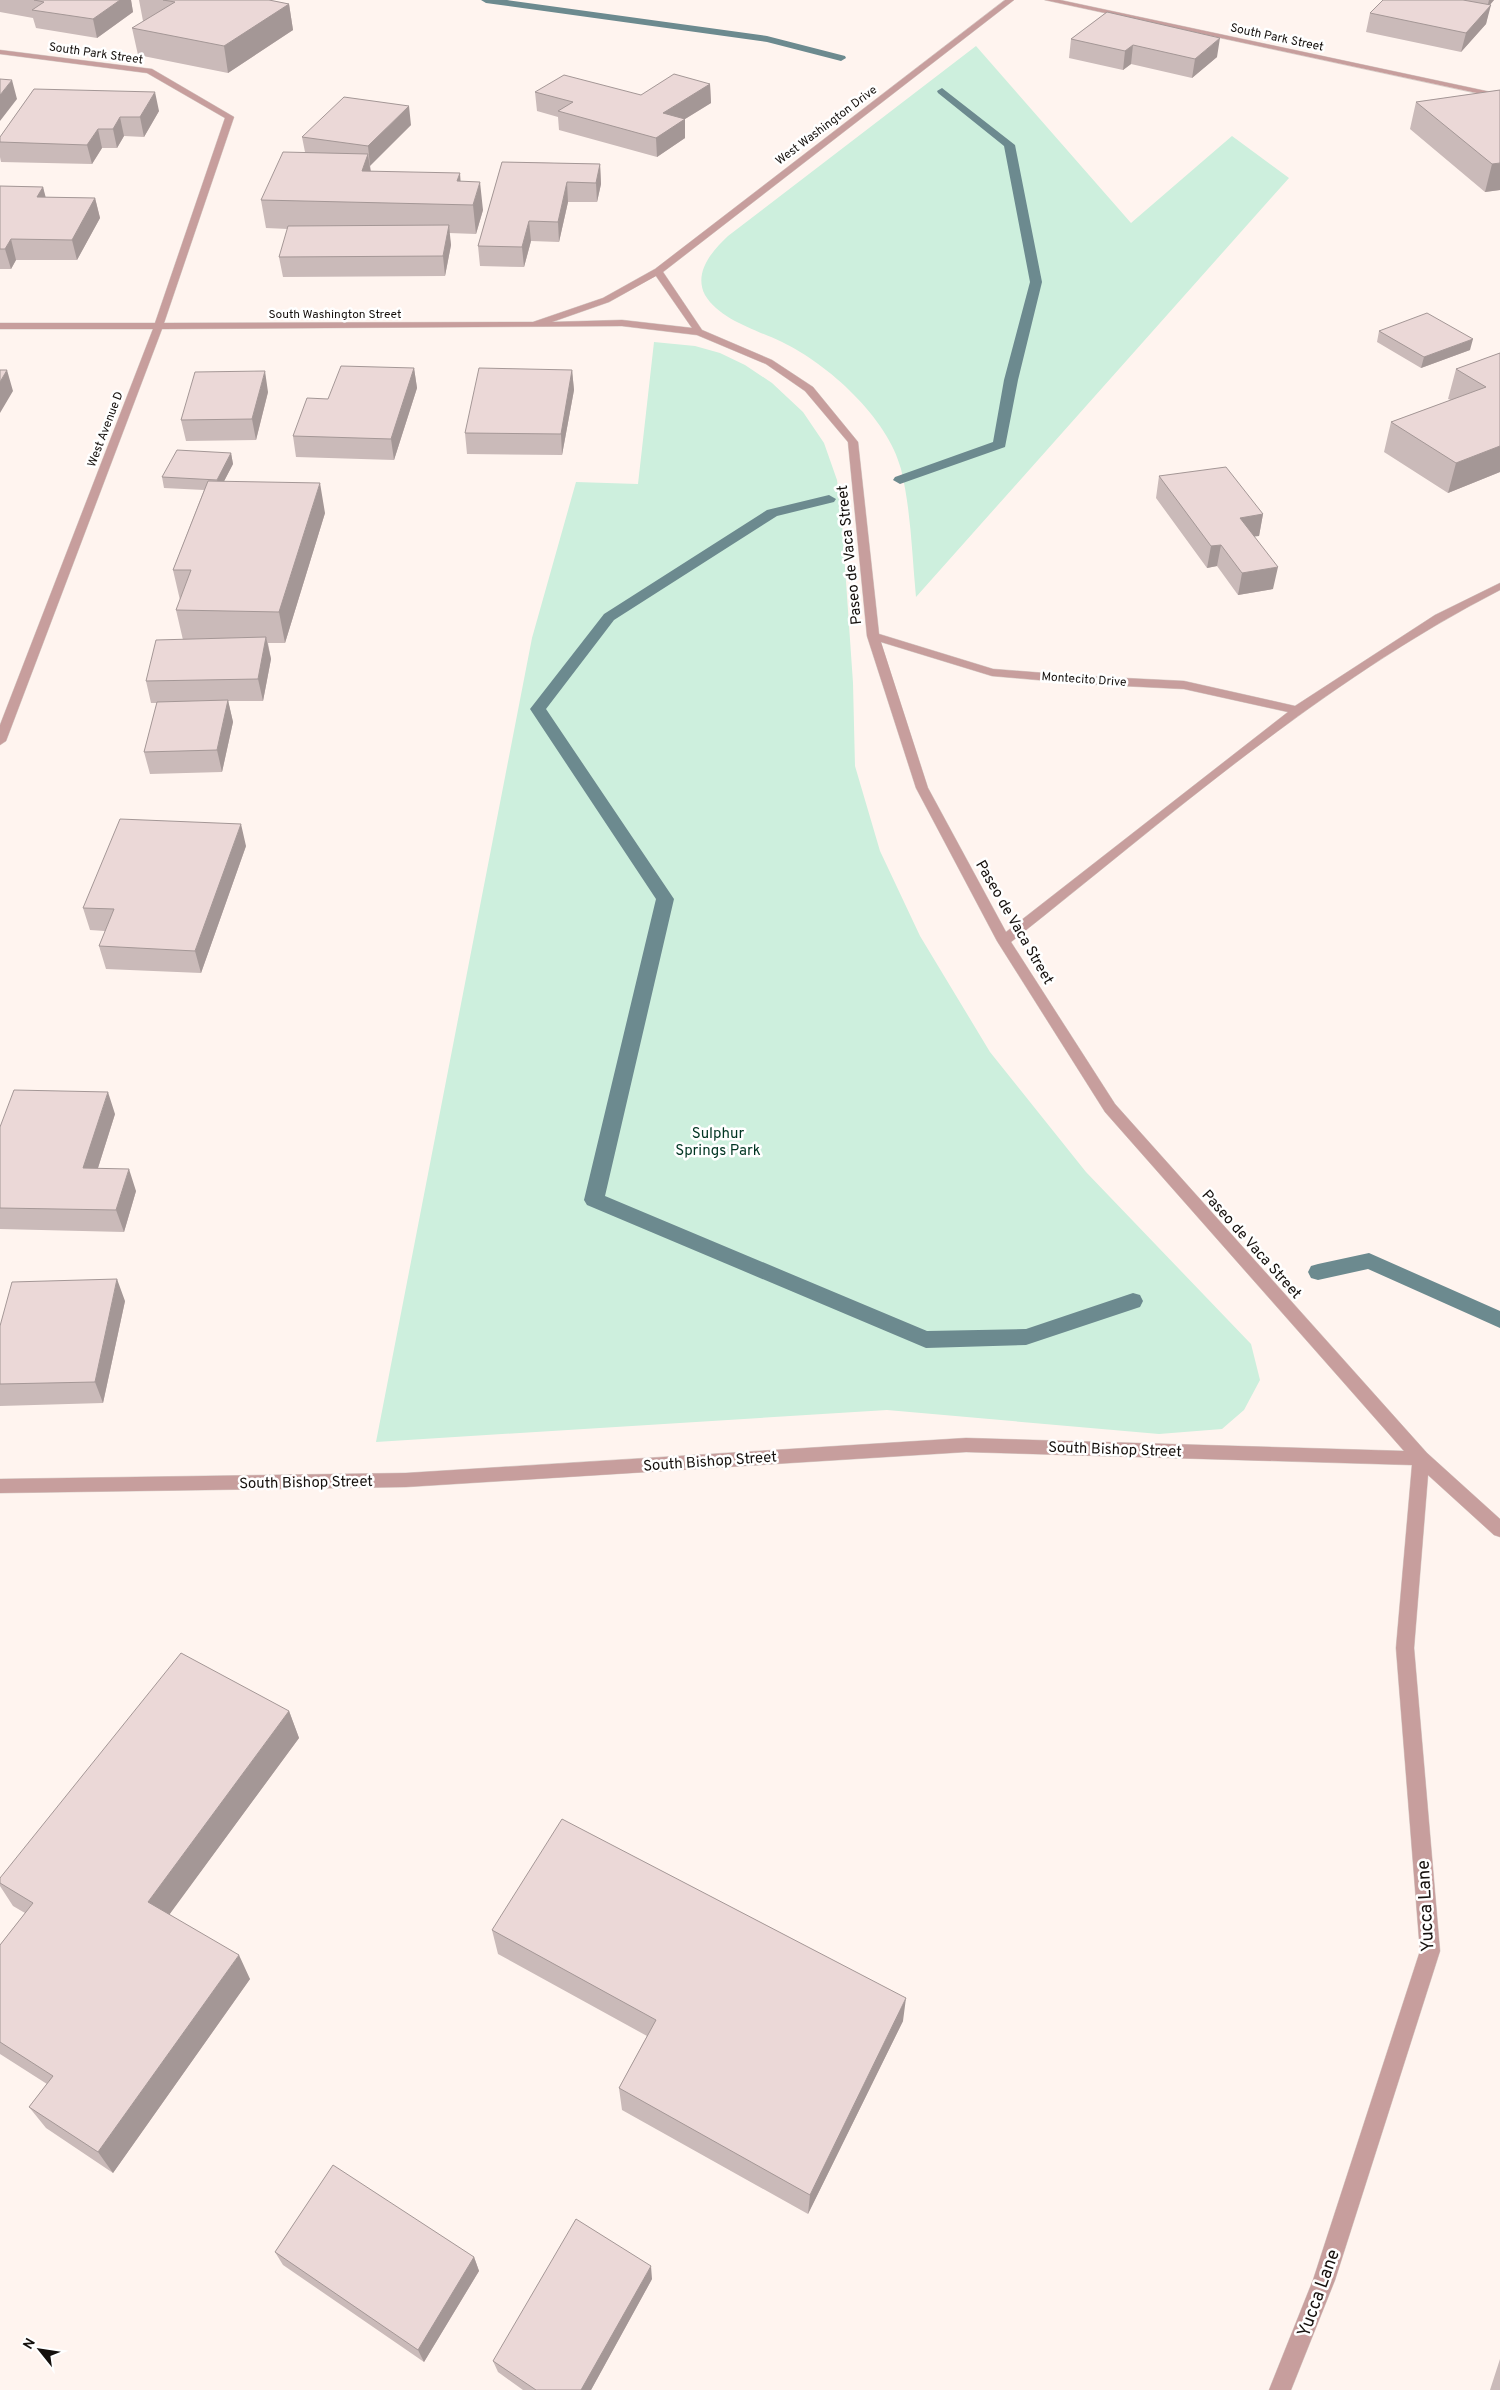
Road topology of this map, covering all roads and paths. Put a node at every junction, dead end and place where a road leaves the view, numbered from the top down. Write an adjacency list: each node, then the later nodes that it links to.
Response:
1 (1010, 0): 6 (street, West Washington Drive)
2 (1049, 0): 4 (street, South Park Street)
3 (0, 52): 5 (street, South Park Street)
4 (1500, 96)
5 (229, 124): 9 (street, West Avenue D)
6 (658, 271): 7 (street, South Washington Street); 10 (street)
7 (534, 325): 9 (street, South Washington Street); 10 (street, Paseo de Vaca Street)
8 (0, 326): 9 (street, South Washington Street)
9 (158, 327): 14 (street, West Avenue D)
10 (699, 332): 12 (street, Paseo de Vaca Street)
11 (1500, 586): 13 (street)
12 (873, 636): 13 (street, Montecito Drive); 15 (street, Paseo de Vaca Street)
13 (1297, 710): 15 (street)
14 (0, 741)
15 (1004, 941): 16 (street, Paseo de Vaca Street)
16 (1420, 1458): 17 (street, South Bishop Street); 18 (street, Paseo de Vaca Street); 19 (street, Yucca Lane)
17 (0, 1486)
18 (1500, 1530)
19 (1280, 2390)

